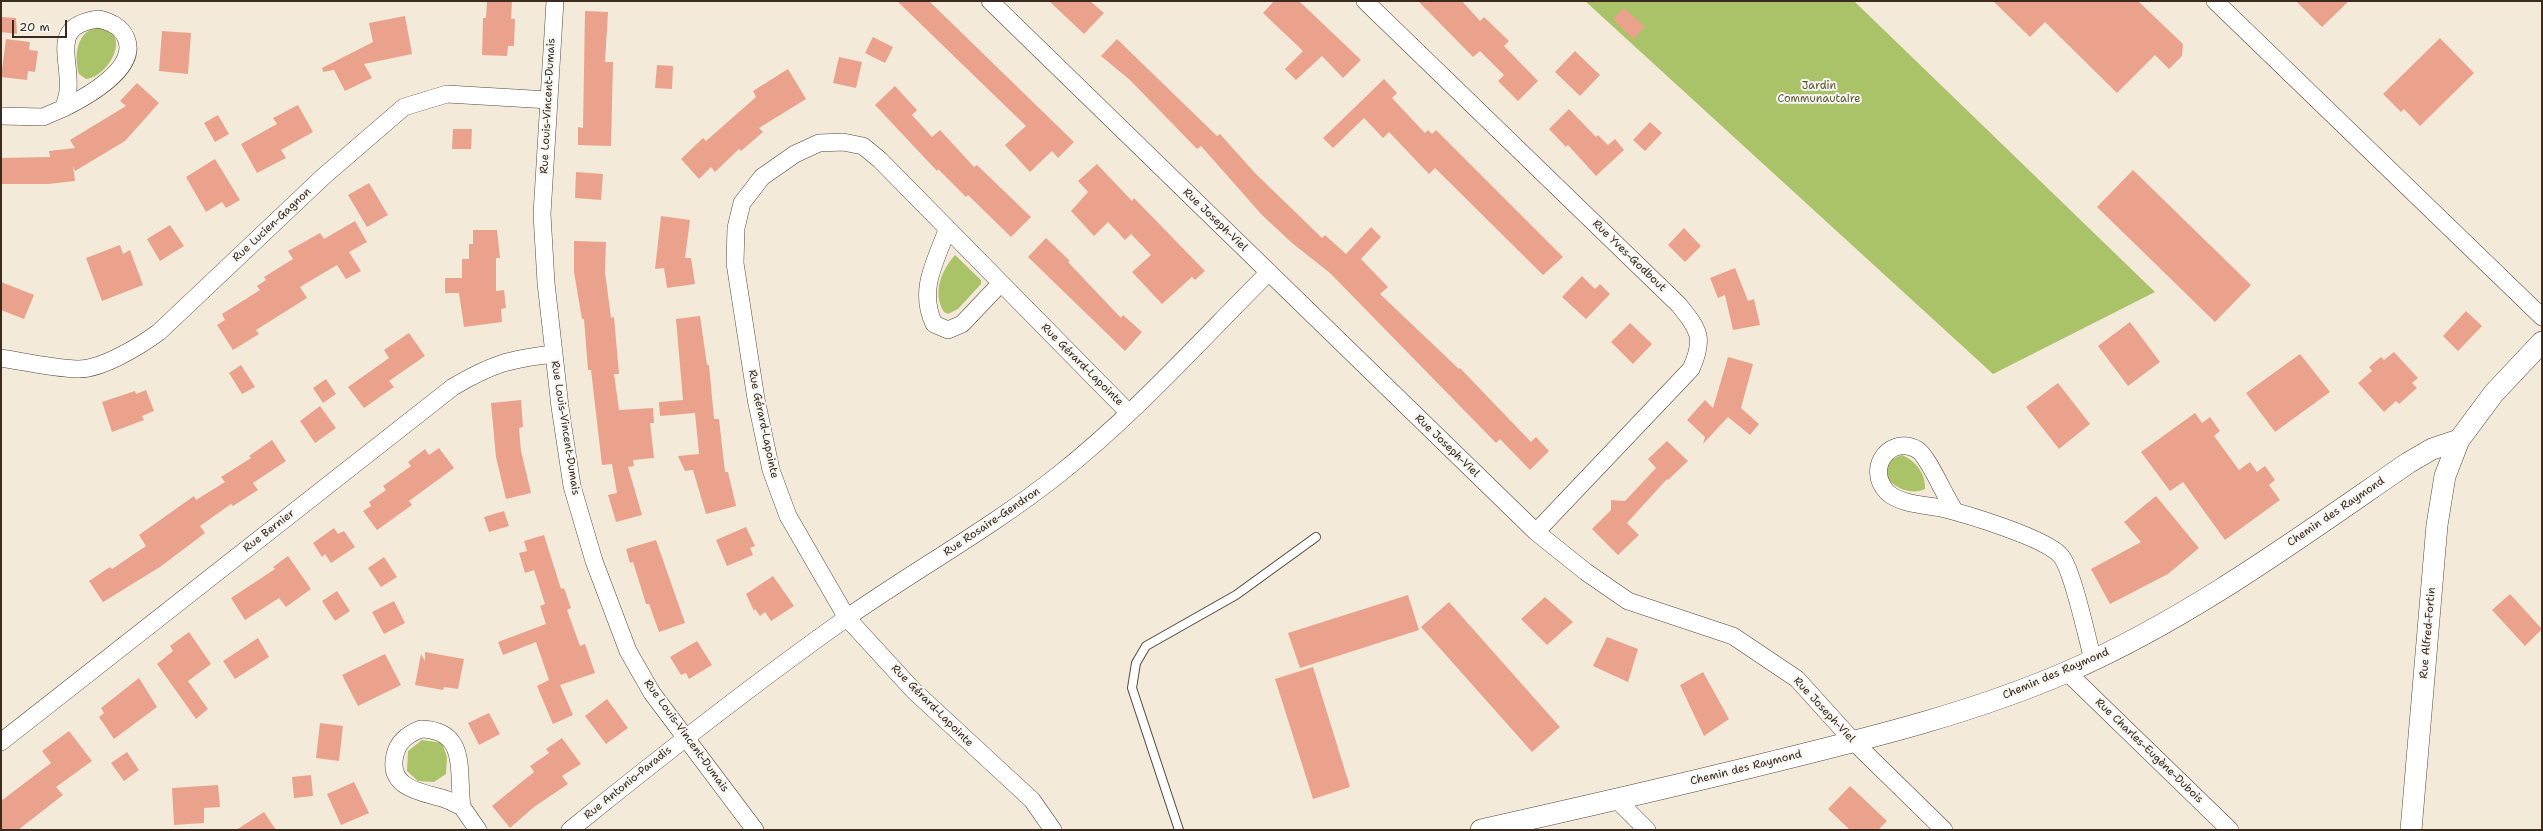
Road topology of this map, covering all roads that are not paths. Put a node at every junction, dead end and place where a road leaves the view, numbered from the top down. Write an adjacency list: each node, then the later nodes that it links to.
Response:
1 (555, 1): 5 (street, Rue Louis-Vincent-Dumais)
2 (990, 1): 9 (street, Rue Joseph-Viel)
3 (1365, 1): 18 (street, Rue Yves-Godbout)
4 (2215, 1): 11 (street)
5 (549, 100): 13 (street, Rue Louis-Vincent-Dumais); 14 (street, Rue Lucien-Gagnon)
6 (64, 108): 6 (street); 7 (street)
7 (1, 116)
8 (946, 230): 10 (street, Rue Gérard-Lapointe); 10 (street); 20 (street, Rue Gérard-Lapointe)
9 (1269, 272): 15 (street, Rue Rosaire-Gendron); 18 (street, Rue Joseph-Viel)
10 (1001, 283): 15 (street, Rue Gérard-Lapointe)
11 (2542, 318)
12 (2542, 342): 16 (street)
13 (554, 354): 23 (street, Rue Louis-Vincent-Dumais); 24 (street, Rue Bernier)
14 (1, 358)
15 (1129, 413): 20 (street, Rue Rosaire-Gendron)
16 (2459, 440): 21 (street, Chemin des Raymond); 37 (street, Rue Alfred-Fortin)
17 (1955, 511): 17 (street); 21 (street)
18 (1536, 532): 25 (street, Rue Joseph-Viel)
19 (1316, 537): 32 (lane)
20 (847, 618): 23 (street, Rue Rosaire-Gendron); 31 (street, Rue Gérard-Lapointe)
21 (2092, 660): 22 (street, Chemin des Raymond)
22 (2067, 672): 25 (street, Chemin des Raymond); 36 (street, Rue Charles-Eugène-Dubois)
23 (685, 736): 29 (street, Rue Antonio-Paradis); 30 (street, Rue Louis-Vincent-Dumais)
24 (1, 742)
25 (1854, 742): 26 (street, Chemin des Raymond); 35 (street, Rue Joseph-Viel)
26 (1617, 800): 33 (street, Chemin des Raymond); 34 (street)
27 (462, 807): 27 (street); 28 (street)
28 (478, 830)
29 (570, 830)
30 (755, 830)
31 (1053, 830)
32 (1179, 830)
33 (1481, 830)
34 (1646, 830)
35 (1944, 830)
36 (2230, 830)
37 (2411, 830)

